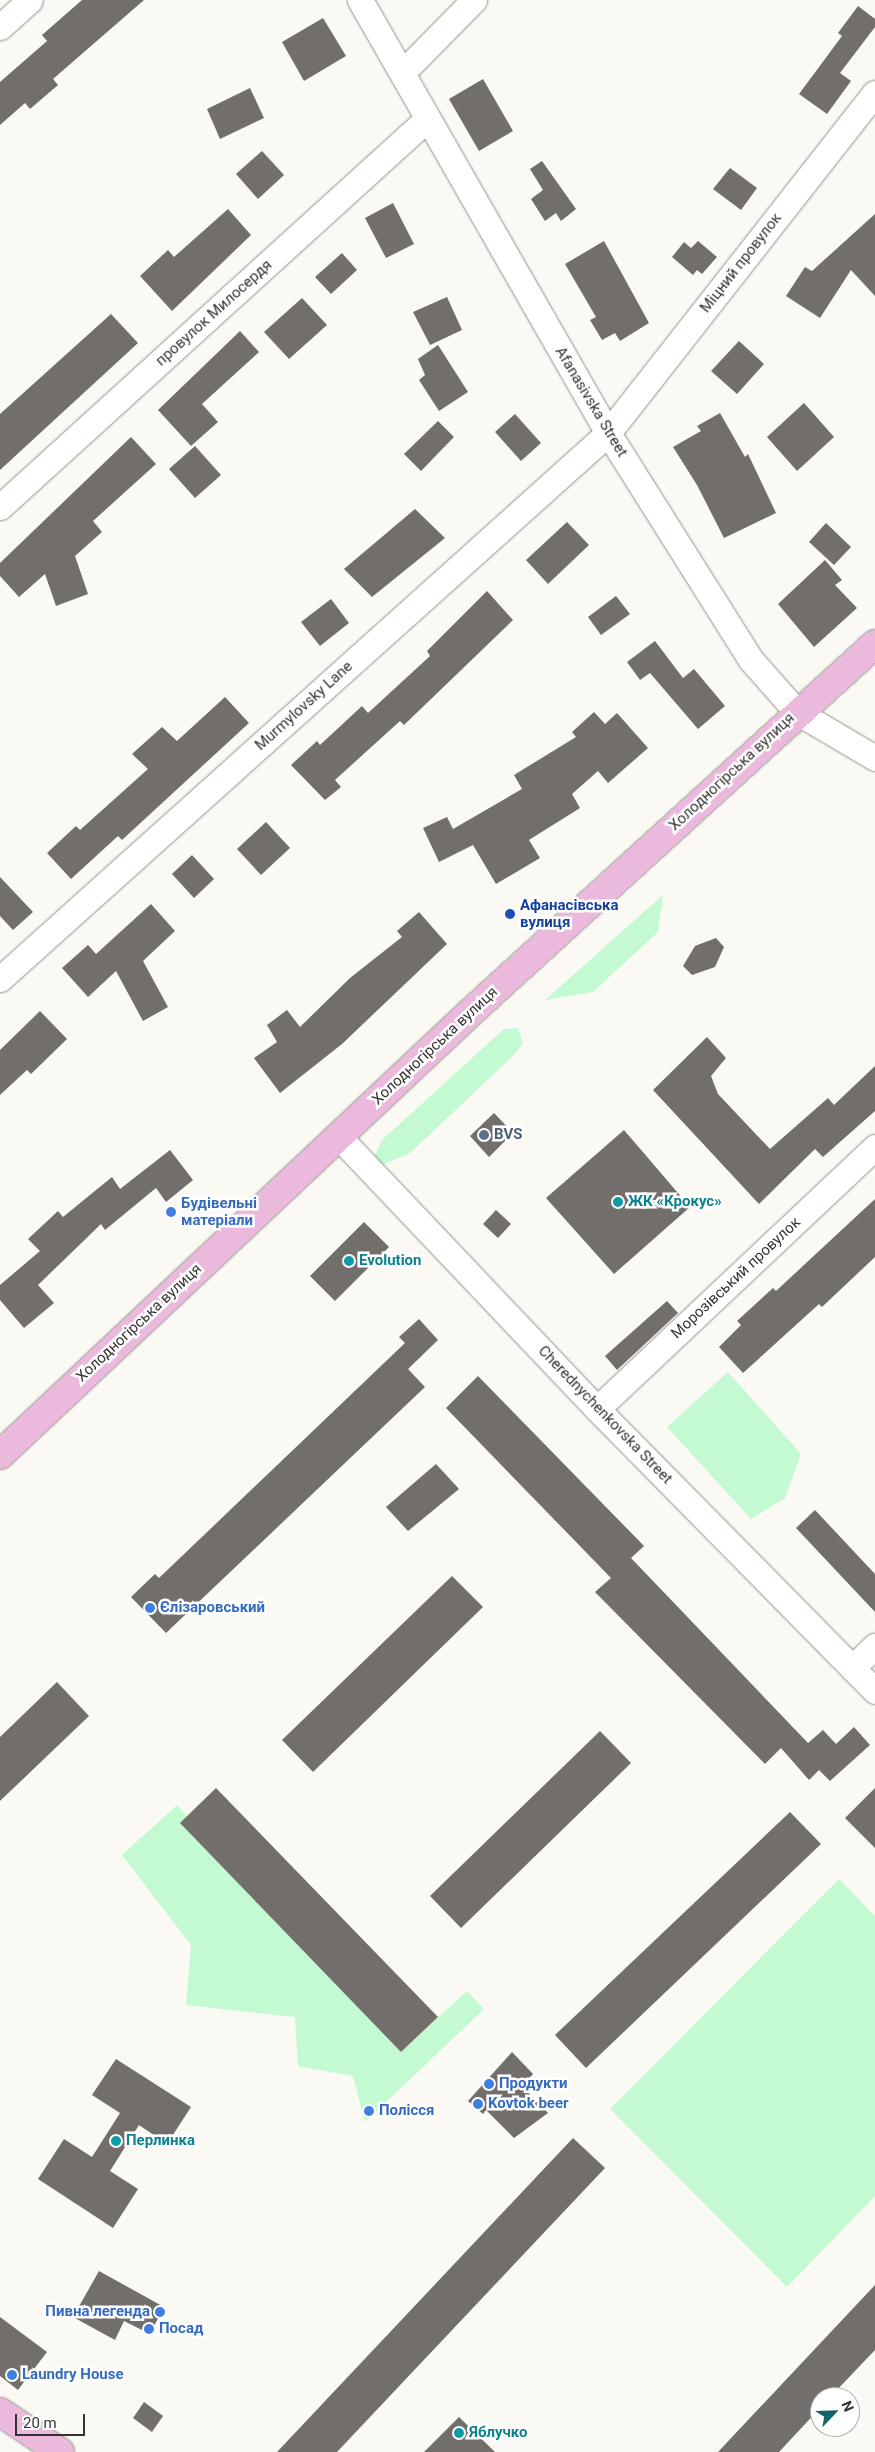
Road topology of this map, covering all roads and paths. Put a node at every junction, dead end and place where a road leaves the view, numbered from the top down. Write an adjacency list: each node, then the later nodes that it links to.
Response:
1 (30, 0): 4 (street)
2 (360, 0): 5 (street, Afanasivska Street)
3 (474, 0): 5 (street)
4 (0, 27)
5 (403, 72): 7 (street, Afanasivska Street)
6 (875, 93): 8 (street, Міцний провулок)
7 (427, 120): 8 (street, Afanasivska Street); 9 (street, провулок Милосердя)
8 (608, 433): 11 (street, Afanasivska Street); 13 (street, Murmylovsky Lane)
9 (0, 506)
10 (875, 644): 11 (main road, Холодногірська вулиця)
11 (797, 712): 12 (street, Afanasivska Street); 14 (main road, Холодногірська вулиця)
12 (875, 758)
13 (0, 979)
14 (338, 1136): 16 (street, Cherednychenkovska Street); 17 (main road, Холодногірська вулиця)
15 (875, 1147): 16 (street, Морозівський провулок)
16 (597, 1409): 19 (street, Cherednychenkovska Street)
17 (0, 1455)
18 (875, 1646): 19 (street)
19 (852, 1668): 20 (street, Cherednychenkovska Street)
20 (875, 1691)
21 (0, 2412): 22 (main road)
22 (60, 2452)

